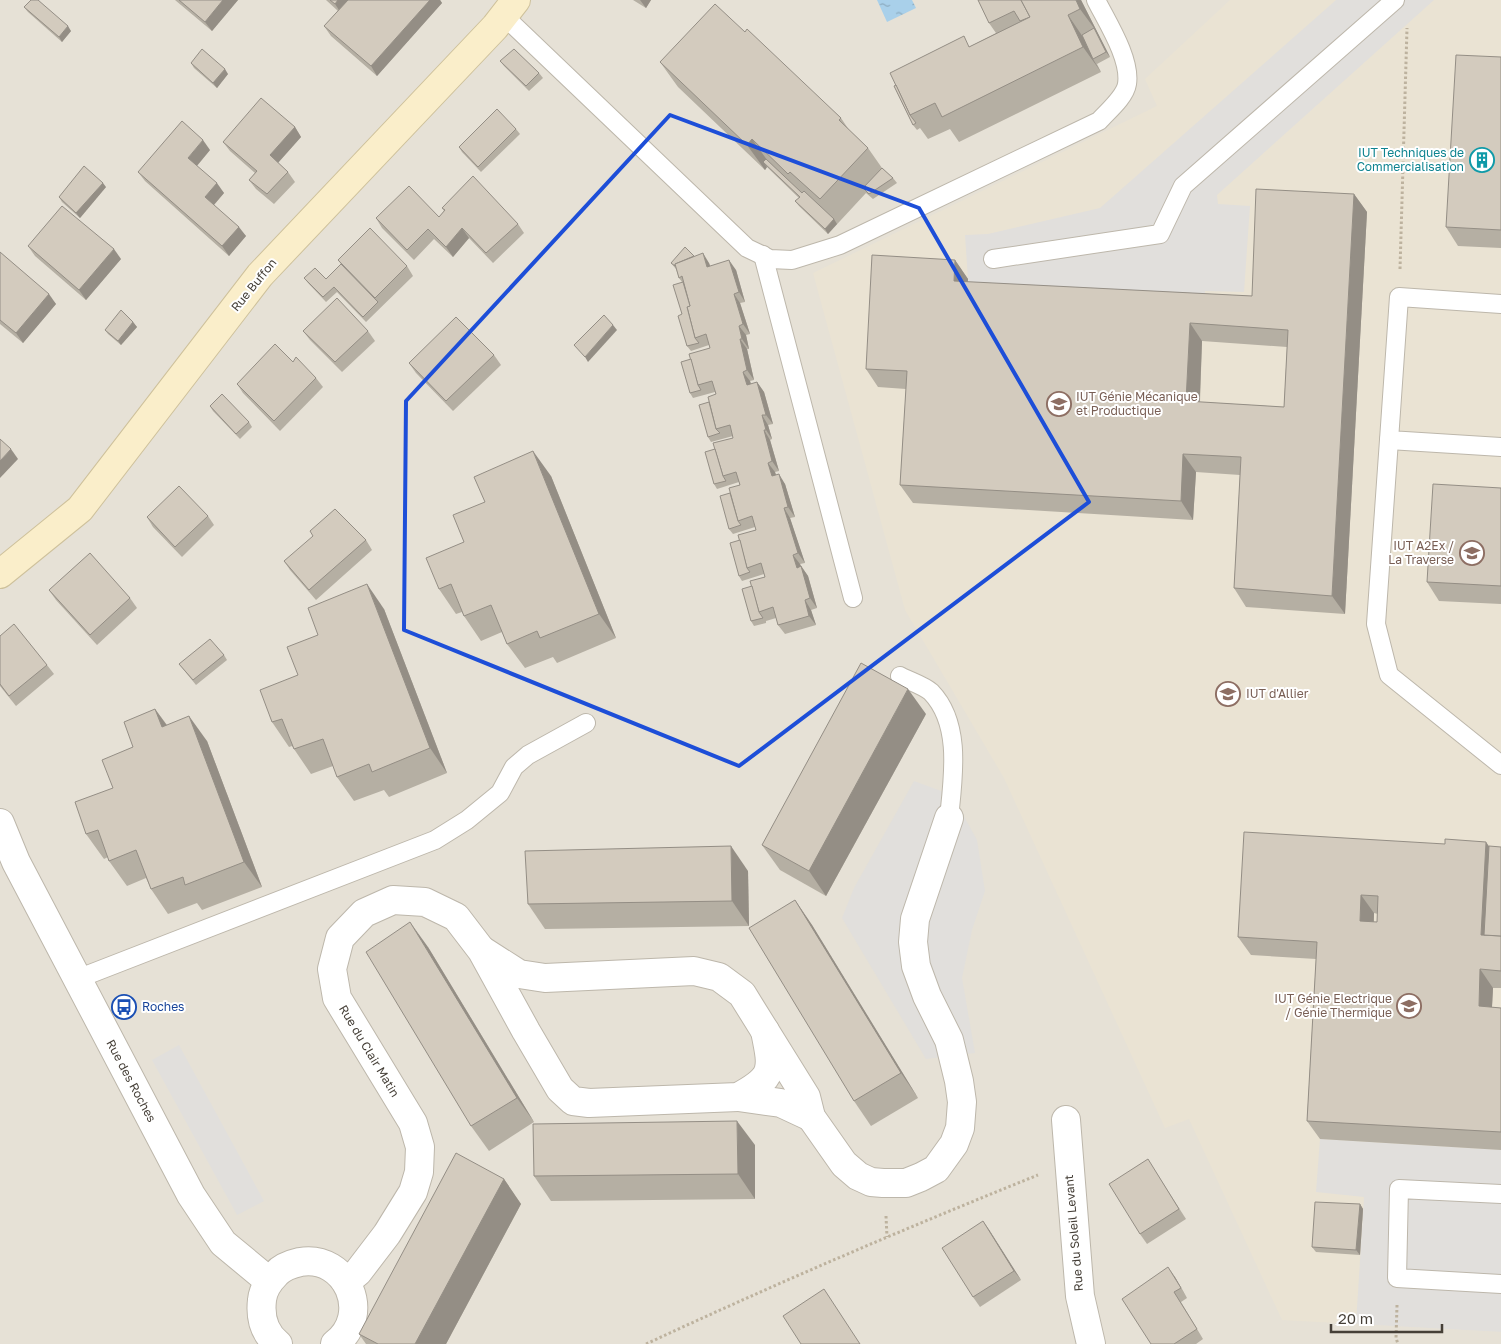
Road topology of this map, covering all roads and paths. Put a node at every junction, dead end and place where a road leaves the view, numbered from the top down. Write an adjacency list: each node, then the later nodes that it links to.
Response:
1 (1096, 0): 5 (lane)
2 (1396, 0): 6 (lane)
3 (510, 8): 5 (lane); 11 (main road, Rue Buffon)
4 (1407, 20): 7 (path)
5 (763, 255): 12 (lane)
6 (993, 259)
7 (1399, 297): 8 (lane); 9 (lane)
8 (1501, 304)
9 (1389, 440): 10 (lane); 15 (lane)
10 (1501, 447)
11 (0, 574)
12 (853, 598)
13 (900, 676): 16 (lane)
14 (586, 723): 20 (lane)
15 (1501, 765)
16 (949, 818): 23 (street, Rue du Clair Matin)
17 (0, 823): 18 (street, Rue des Roches)
18 (8, 854): 20 (street, Rue des Roches)
19 (482, 950): 21 (street, Rue du Clair Matin); 22 (street, Rue du Clair Matin); 29 (street, Rue du Clair Matin)
20 (77, 979): 28 (street, Rue des Roches)
21 (764, 1032): 22 (street, Rue du Clair Matin); 23 (street, Rue du Clair Matin)
22 (738, 1097): 23 (street, Rue du Clair Matin)
23 (812, 1117)
24 (1066, 1120): 25 (street, Rue du Soleil Levant)
25 (1068, 1163): 33 (path); 34 (street, Rue du Soleil Levant)
26 (1501, 1194): 27 (lane)
27 (1397, 1278): 30 (lane); 35 (path)
28 (269, 1281): 29 (street); 31 (street)
29 (346, 1282): 32 (street)
30 (1501, 1284)
31 (278, 1344)
32 (335, 1344)
33 (646, 1344)
34 (1091, 1344)
35 (1398, 1344)

